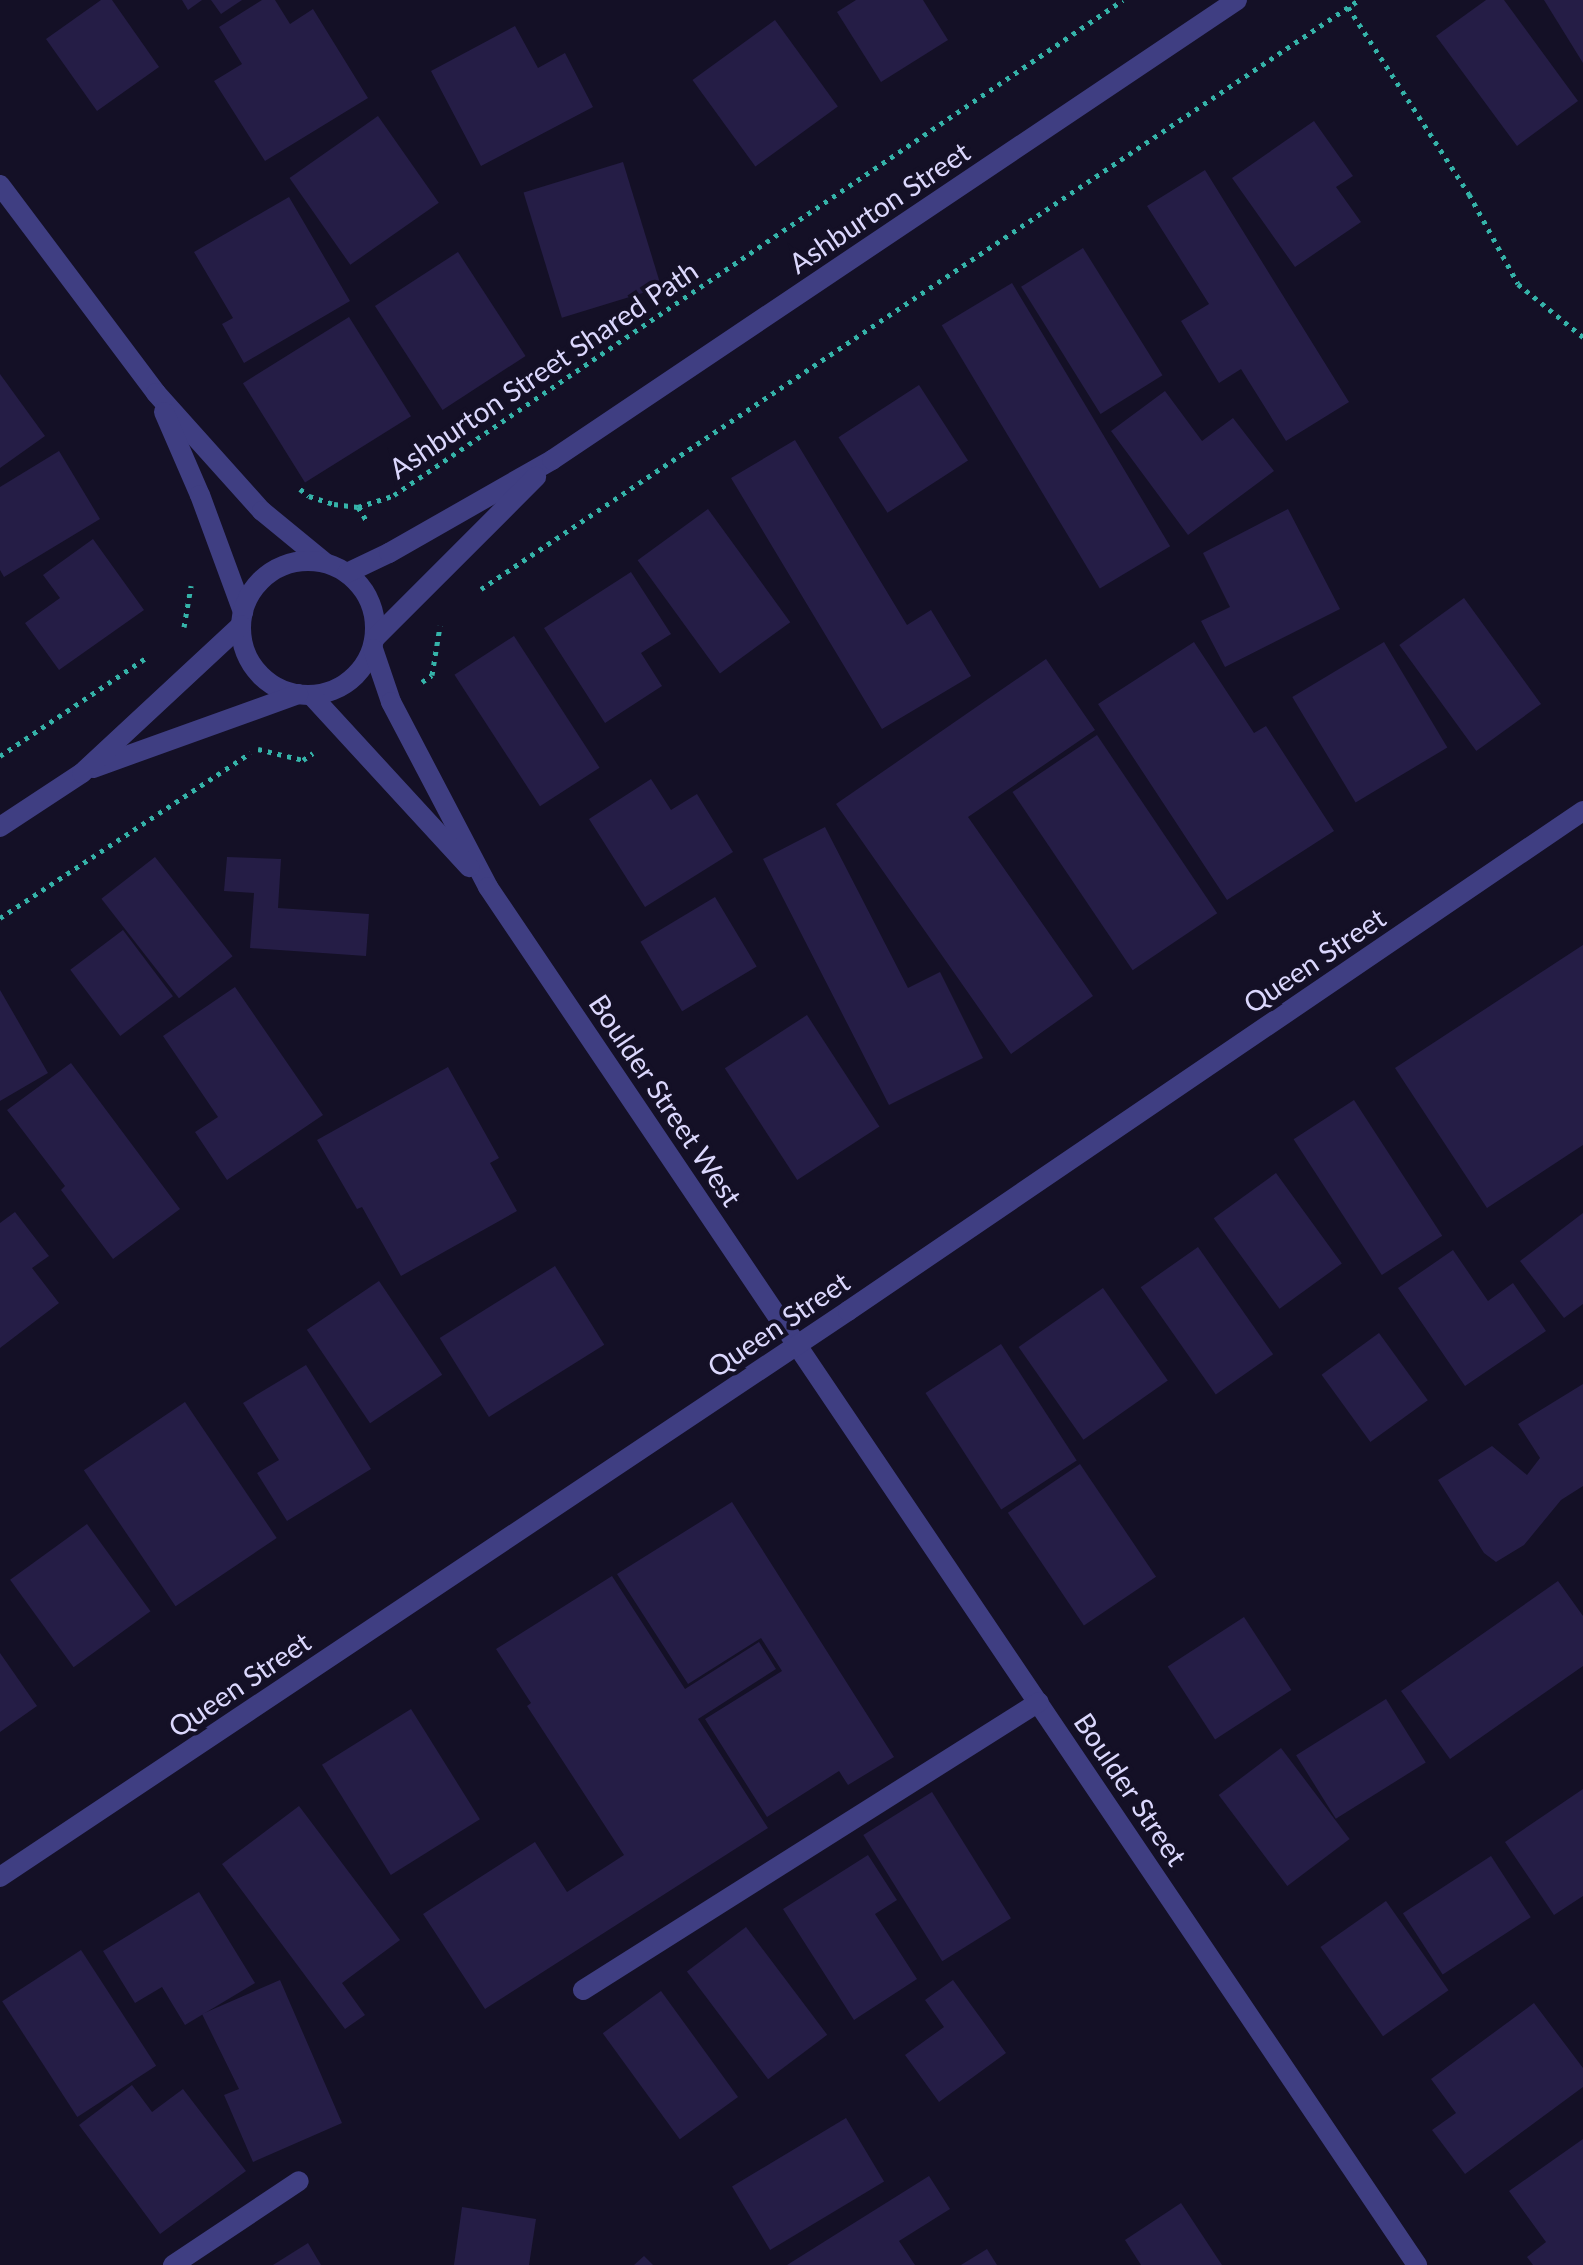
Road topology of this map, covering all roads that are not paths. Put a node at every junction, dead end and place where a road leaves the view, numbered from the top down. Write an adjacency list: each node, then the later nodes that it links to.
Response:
1 (1237, 0): 4 (street, Ashburton Street)
2 (0, 185): 3 (street)
3 (156, 393): 5 (street); 7 (street)
4 (552, 460): 6 (street, Ashburton Street); 8 (street, Ashburton Street)
5 (324, 562): 6 (street); 7 (street)
6 (347, 573): 8 (street)
7 (242, 619): 9 (street); 10 (street)
8 (374, 644): 9 (street); 13 (street, Boulder Street West)
9 (304, 694): 10 (street); 13 (street, Boulder Street West)
10 (82, 773): 12 (street)
11 (1583, 811): 14 (street, Queen Street)
12 (0, 827)
13 (488, 887): 14 (street, Boulder Street West)
14 (798, 1344): 15 (street, Boulder Street); 16 (street, Queen Street)
15 (1039, 1702): 17 (street); 20 (street, Boulder Street)
16 (0, 1877)
17 (583, 1990)
18 (299, 2181): 19 (street)
19 (173, 2265)
20 (1417, 2265)

